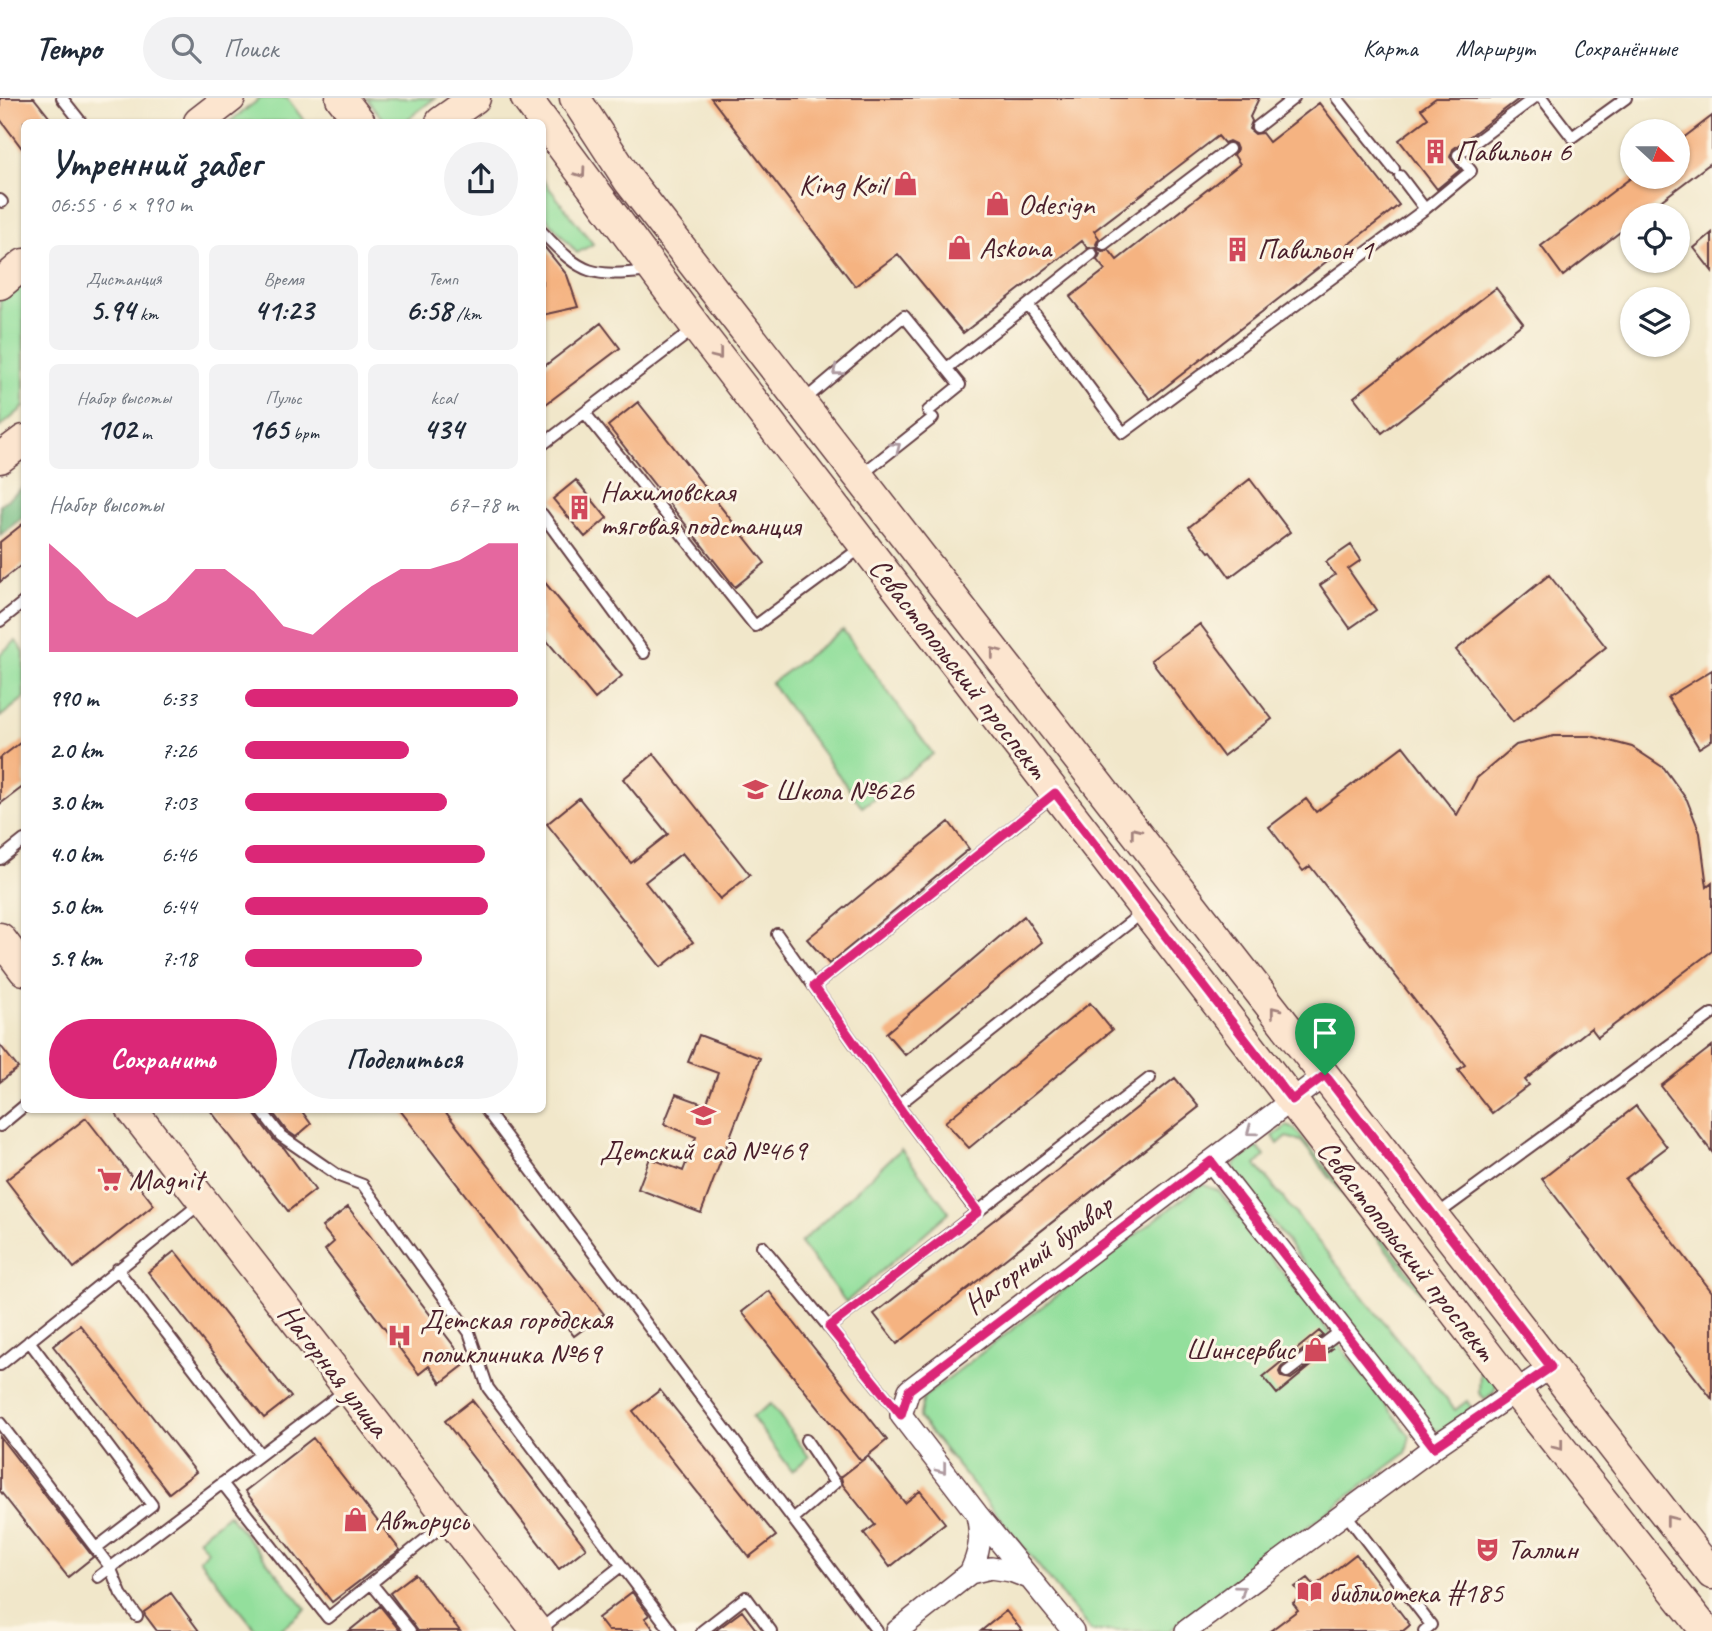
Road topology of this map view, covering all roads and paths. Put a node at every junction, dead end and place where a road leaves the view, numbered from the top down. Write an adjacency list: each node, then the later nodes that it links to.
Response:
1 (62, 98): 13 (lane)
2 (230, 98): 14 (main road)
3 (318, 98): 15 (main road)
4 (341, 98): 16 (main road)
5 (475, 98): 17 (main road)
6 (526, 98): 18 (main road, Севастопольский проспект, one-way to 18)
7 (575, 98): 32 (main road, Севастопольский проспект)
8 (1294, 98): 20 (lane)
9 (1337, 98): 22 (lane)
10 (1534, 98): 22 (lane)
11 (1542, 98): 12 (lane)
12 (1626, 98)
13 (79, 119)
14 (203, 119)
15 (334, 119)
16 (358, 119)
17 (445, 119)
18 (542, 119)
19 (546, 125): 27 (main road, Севастопольский проспект, one-way to 27)
20 (1257, 127)
21 (1229, 149): 24 (lane)
22 (1425, 209): 29 (lane)
23 (546, 236): 27 (lane)
24 (1104, 244)
25 (1092, 254): 29 (lane)
26 (21, 266): 28 (main road)
27 (653, 270): 30 (main road, Севастопольский проспект)
28 (0, 284)
29 (1028, 305): 31 (lane)
30 (696, 327): 33 (lane); 39 (main road, Севастопольский проспект, one-way to 39)
31 (947, 368): 32 (lane, one-way to 32); 37 (lane, one-way to 31)
32 (801, 402): 37 (main road, Севастопольский проспект)
33 (585, 413): 35 (lane); 39 (lane)
34 (21, 442): 36 (main road)
35 (546, 442)
36 (0, 458)
37 (859, 477): 52 (main road, Севастопольский проспект, one-way to 37)
38 (546, 519): 42 (lane)
39 (865, 546): 43 (main road, Севастопольский проспект)
40 (21, 604): 41 (lane)
41 (0, 621)
42 (644, 653)
43 (1055, 793): 46 (main road, Севастопольский проспект); 50 (lane)
44 (21, 842): 45 (lane)
45 (0, 859)
46 (1145, 910): 54 (main road, Севастопольский проспект); 55 (lane)
47 (777, 934): 50 (lane)
48 (0, 938): 49 (main road)
49 (21, 966)
50 (814, 986): 55 (lane)
51 (1712, 1014): 64 (lane)
52 (1325, 1075): 54 (street, Нагорный бульвар); 64 (main road, Севастопольский проспект)
53 (1150, 1078): 63 (lane)
54 (1292, 1100): 61 (street, Нагорный бульвар, one-way to 61); 74 (main road, Севастопольский проспект)
55 (898, 1105): 63 (lane)
56 (21, 1108): 60 (lane)
57 (134, 1113): 62 (main road, Нагорная улица)
58 (263, 1113): 86 (lane)
59 (488, 1113): 83 (lane)
60 (0, 1126)
61 (1211, 1161): 68 (street); 75 (street, Нагорный бульвар)
62 (203, 1202): 66 (lane); 73 (main road, Нагорная улица)
63 (978, 1212): 67 (lane)
64 (1435, 1216): 71 (main road, Севастопольский проспект)
65 (762, 1246): 67 (lane)
66 (117, 1269): 69 (lane); 79 (lane)
67 (829, 1327): 75 (lane)
68 (1342, 1330): 72 (lane); 78 (street)
69 (29, 1341): 70 (lane); 85 (lane)
70 (0, 1365)
71 (1551, 1367): 74 (street); 89 (main road, Севастопольский проспект, one-way to 71)
72 (1287, 1372)
73 (348, 1388): 79 (lane); 84 (main road, Нагорная улица)
74 (1517, 1393): 78 (street); 94 (main road, Севастопольский проспект, one-way to 94)
75 (901, 1415): 82 (street, one-way to 82)
76 (0, 1423): 85 (lane)
77 (806, 1440): 83 (lane)
78 (1434, 1447): 81 (street)
79 (260, 1454): 80 (lane)
80 (222, 1483): 87 (lane); 92 (lane)
81 (1345, 1513): 103 (street, one-way to 81); 104 (lane)
82 (977, 1514): 88 (street); 91 (street)
83 (793, 1519): 100 (lane)
84 (450, 1520): 92 (lane); 96 (main road, Нагорная улица)
85 (96, 1548): 87 (lane)
86 (621, 1566): 96 (lane); 97 (lane)
87 (110, 1567): 90 (lane); 93 (lane)
88 (970, 1573): 91 (street); 101 (street)
89 (1712, 1574)
90 (98, 1577)
91 (1031, 1579): 102 (street)
92 (371, 1583): 95 (lane)
93 (137, 1616)
94 (1702, 1630)
95 (410, 1631)
96 (538, 1631)
97 (671, 1631)
98 (702, 1631): 99 (lane)
99 (771, 1631)
100 (877, 1631)
101 (897, 1631)
102 (1073, 1631)
103 (1186, 1631)
104 (1424, 1631)

